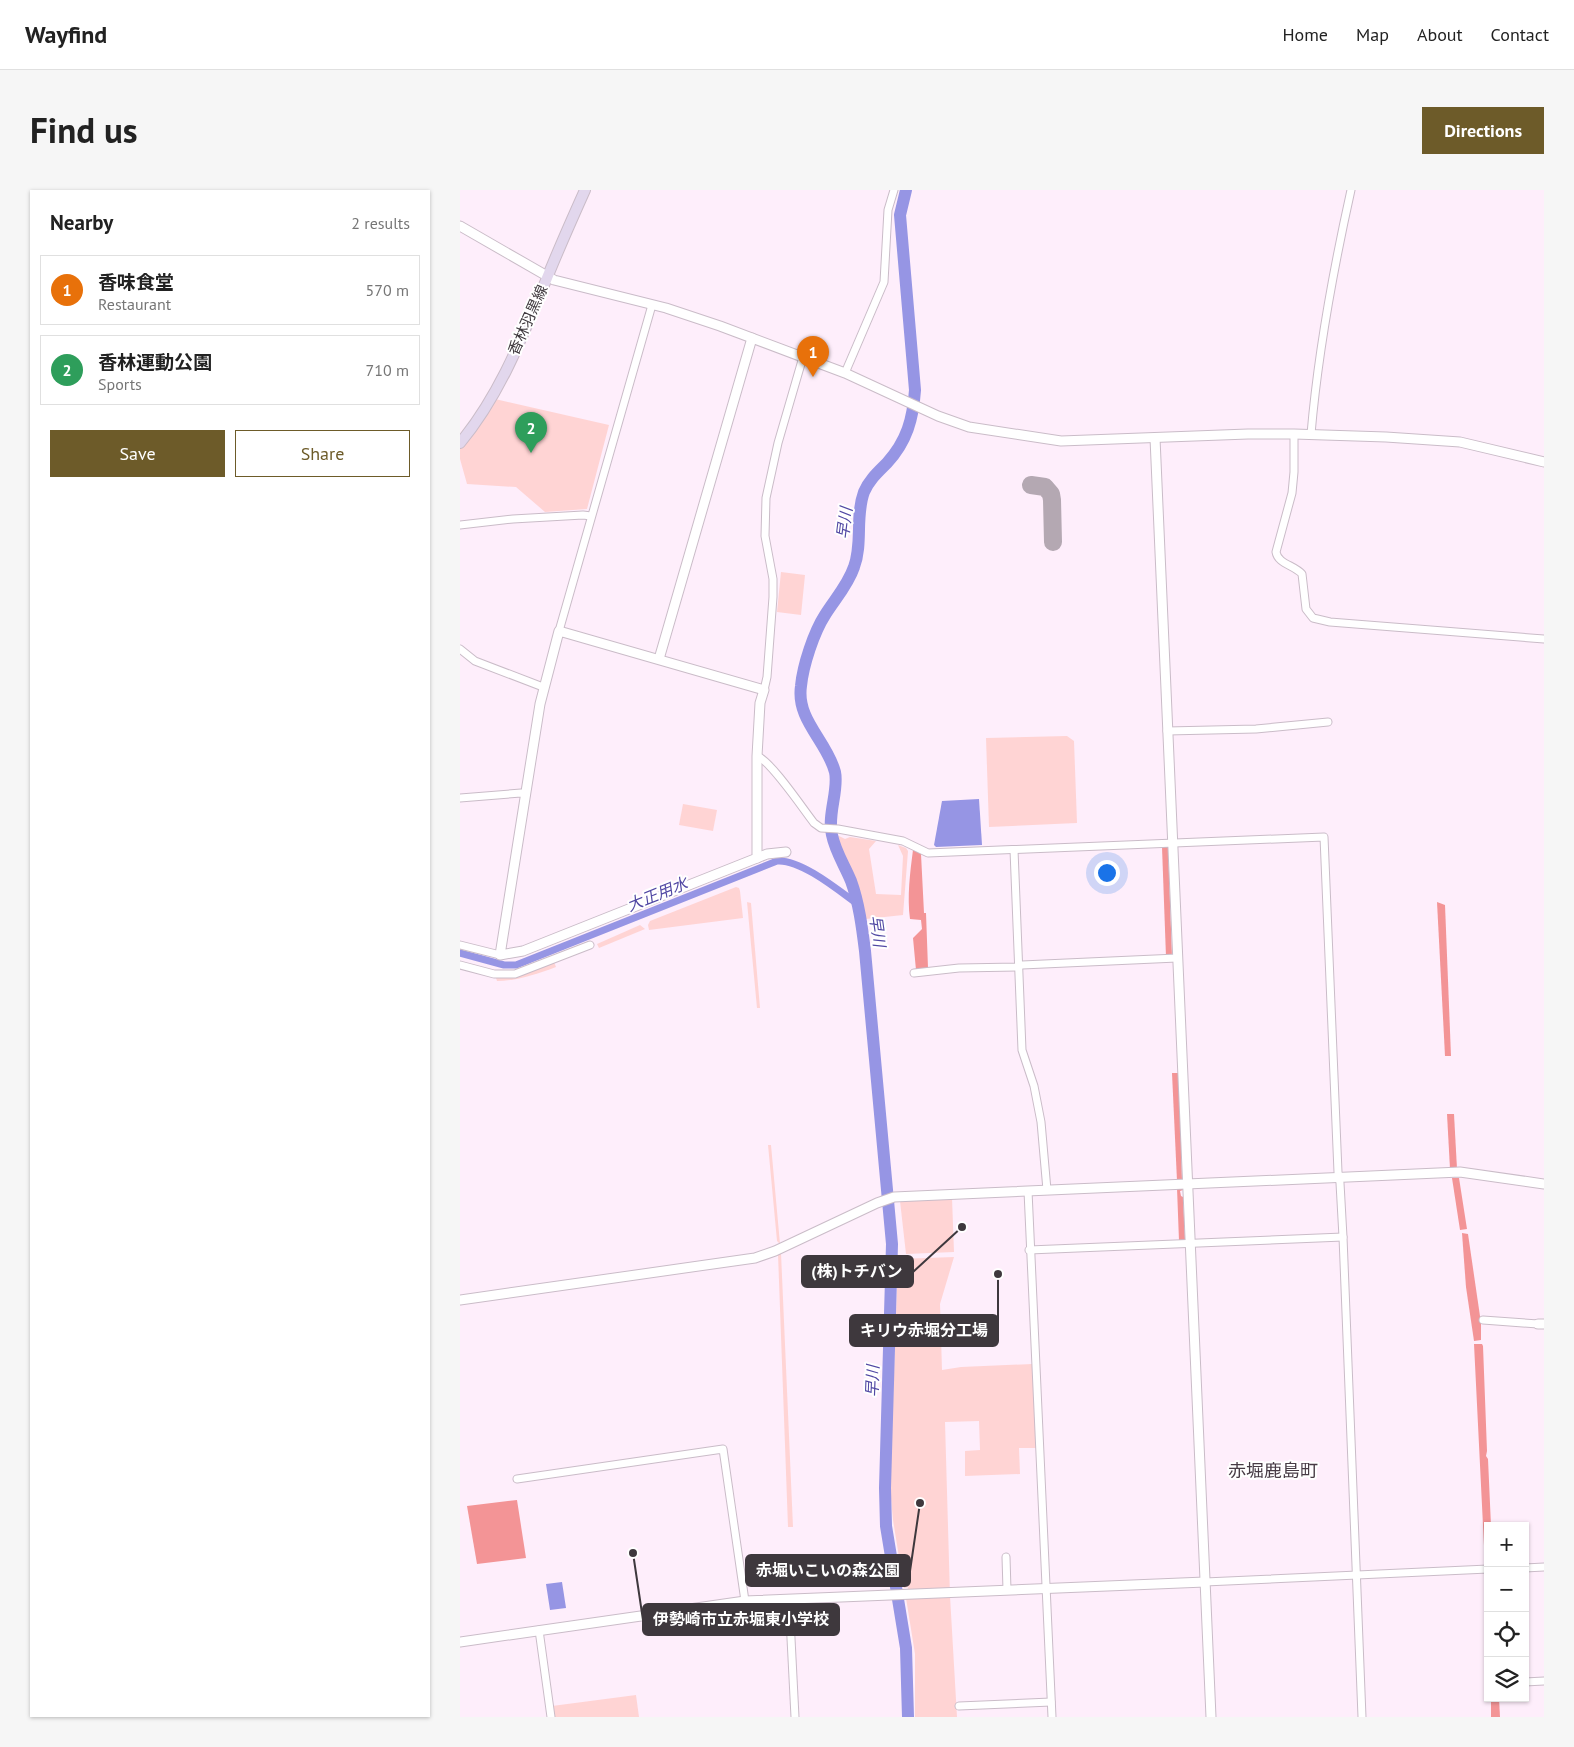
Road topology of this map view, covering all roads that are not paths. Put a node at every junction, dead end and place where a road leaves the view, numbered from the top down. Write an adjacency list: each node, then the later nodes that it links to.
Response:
1 (585, 190): 5 (main road, 香林羽黒線)
2 (894, 190): 9 (street)
3 (1351, 190): 11 (street)
4 (460, 226): 5 (street)
5 (547, 277): 6 (street); 13 (main road, 香林羽黒線)
6 (652, 305): 7 (street); 15 (street)
7 (752, 338): 8 (street); 20 (street)
8 (803, 357): 9 (street); 22 (street)
9 (845, 373): 12 (street)
10 (1294, 434): 11 (street); 12 (street); 18 (street)
11 (1311, 434): 14 (street)
12 (1155, 438): 24 (street)
13 (460, 443)
14 (1544, 462)
15 (591, 516): 16 (street); 17 (street)
16 (460, 525)
17 (559, 631): 20 (street); 21 (street)
18 (1544, 639)
19 (460, 649): 21 (street)
20 (659, 659): 22 (street)
21 (543, 687): 26 (street)
22 (764, 690): 25 (street)
23 (1328, 722): 24 (street)
24 (1166, 731): 28 (street)
25 (757, 756): 29 (street); 31 (street)
26 (526, 795): 27 (street); 34 (street)
27 (460, 798)
28 (1172, 843): 29 (street); 35 (street); 39 (street)
29 (1014, 850): 37 (street)
30 (786, 852): 31 (street)
31 (757, 858): 34 (street)
32 (460, 945): 34 (street)
33 (590, 945): 36 (street)
34 (500, 955)
35 (1177, 958): 37 (street); 40 (street)
36 (460, 965)
37 (1020, 966): 38 (street); 42 (street)
38 (914, 973)
39 (1339, 1178): 40 (street); 41 (street); 44 (street)
40 (1187, 1184): 42 (street); 45 (street)
41 (1544, 1184)
42 (1047, 1190): 43 (street)
43 (1028, 1191): 46 (street); 47 (street)
44 (1343, 1237): 45 (street); 55 (street)
45 (1189, 1242): 46 (street); 56 (street)
46 (1029, 1250): 57 (street)
47 (460, 1300)
48 (1483, 1320): 49 (street)
49 (1541, 1324)
50 (517, 1479): 60 (street)
51 (1006, 1557): 58 (street)
52 (1544, 1567): 53 (street)
53 (1529, 1568)
54 (1484, 1569): 55 (street)
55 (1356, 1575): 56 (street); 71 (street)
56 (1205, 1582): 57 (street); 70 (street)
57 (1046, 1588): 58 (street); 65 (street)
58 (1007, 1590): 59 (street)
59 (790, 1599): 60 (street); 68 (street)
60 (745, 1601): 61 (street)
61 (539, 1630): 62 (street); 67 (street)
62 (460, 1642)
63 (1544, 1681): 64 (street)
64 (1529, 1682)
65 (1051, 1702): 66 (street); 69 (street)
66 (959, 1706)
67 (551, 1717)
68 (795, 1717)
69 (1052, 1717)
70 (1211, 1717)
71 (1362, 1717)

